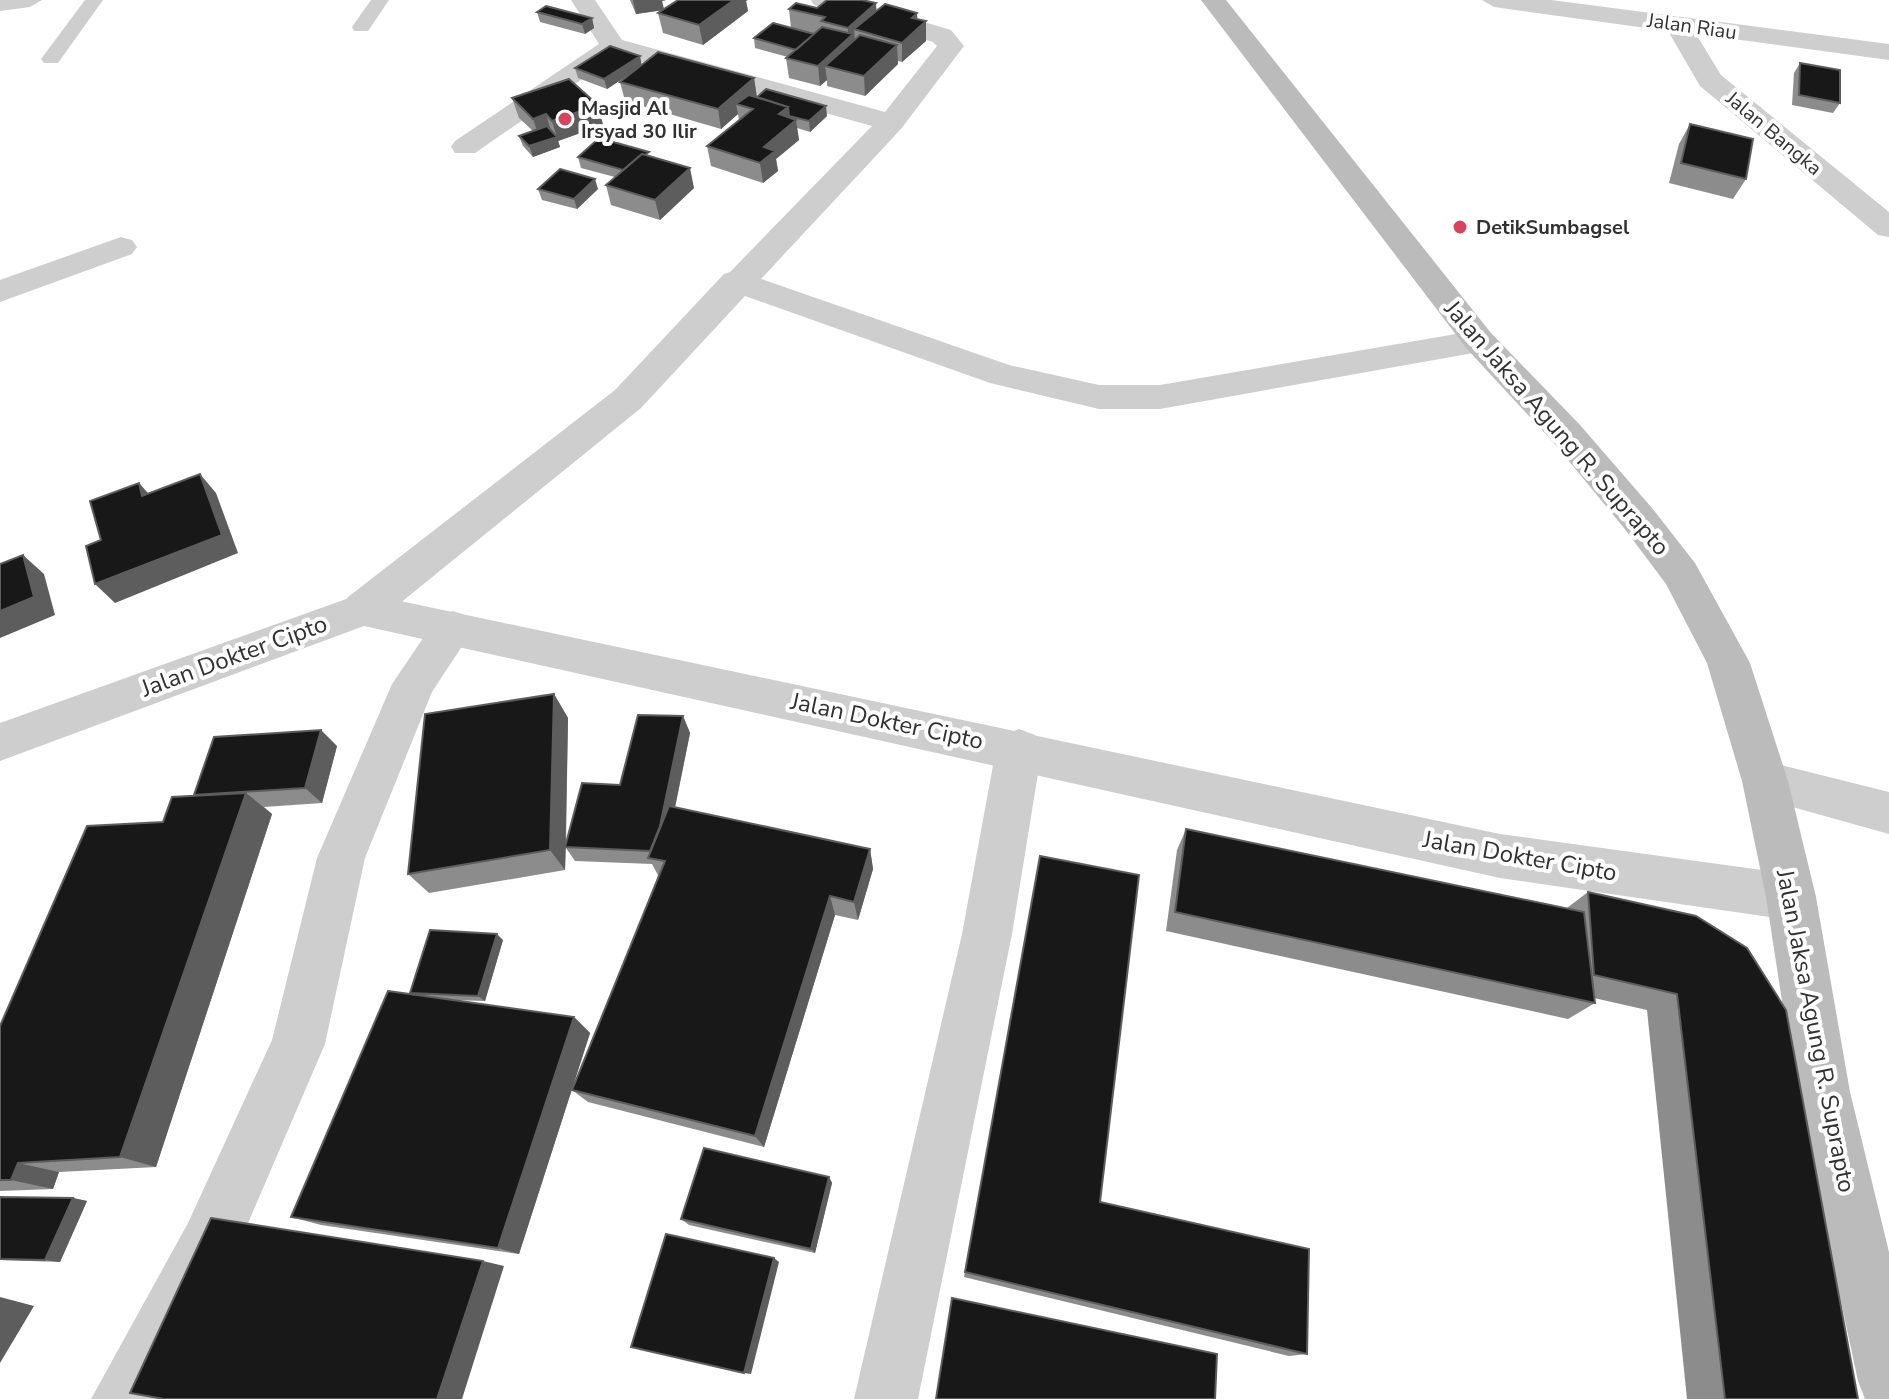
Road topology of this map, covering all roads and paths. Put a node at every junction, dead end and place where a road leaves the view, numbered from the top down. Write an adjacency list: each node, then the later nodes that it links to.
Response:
1 (30, 0): 8 (street)
2 (94, 0): 13 (lane)
3 (380, 0): 10 (lane)
4 (583, 0): 11 (street)
5 (823, 0): 14 (street)
6 (1213, 0): 20 (main road, Jalan Jaksa Agung R. Suprapto)
7 (1494, 0): 9 (street, Jalan Riau)
8 (0, 2)
9 (1676, 23): 12 (street, Jalan Riau); 16 (street, Jalan Bangka)
10 (361, 27)
11 (613, 46): 14 (street); 15 (street)
12 (1889, 52)
13 (51, 59)
14 (891, 123): 18 (street)
15 (465, 147)
16 (1889, 228)
17 (121, 247): 19 (street)
18 (736, 281): 20 (street); 21 (street)
19 (5, 284)
20 (1479, 341): 25 (main road, Jalan Jaksa Agung R. Suprapto)
21 (363, 609): 22 (street, Jalan Dokter Cipto); 23 (street, Jalan Dokter Cipto)
22 (453, 628): 24 (street, Jalan Dokter Cipto); 29 (street)
23 (0, 742)
24 (1019, 749): 27 (street, Jalan Dokter Cipto); 30 (street)
25 (1765, 781): 26 (street); 27 (main road, Jalan Jaksa Agung R. Suprapto)
26 (1889, 813)
27 (1791, 897): 28 (main road, Jalan Jaksa Agung R. Suprapto)
28 (1889, 1381)
29 (123, 1399)
30 (886, 1399)

